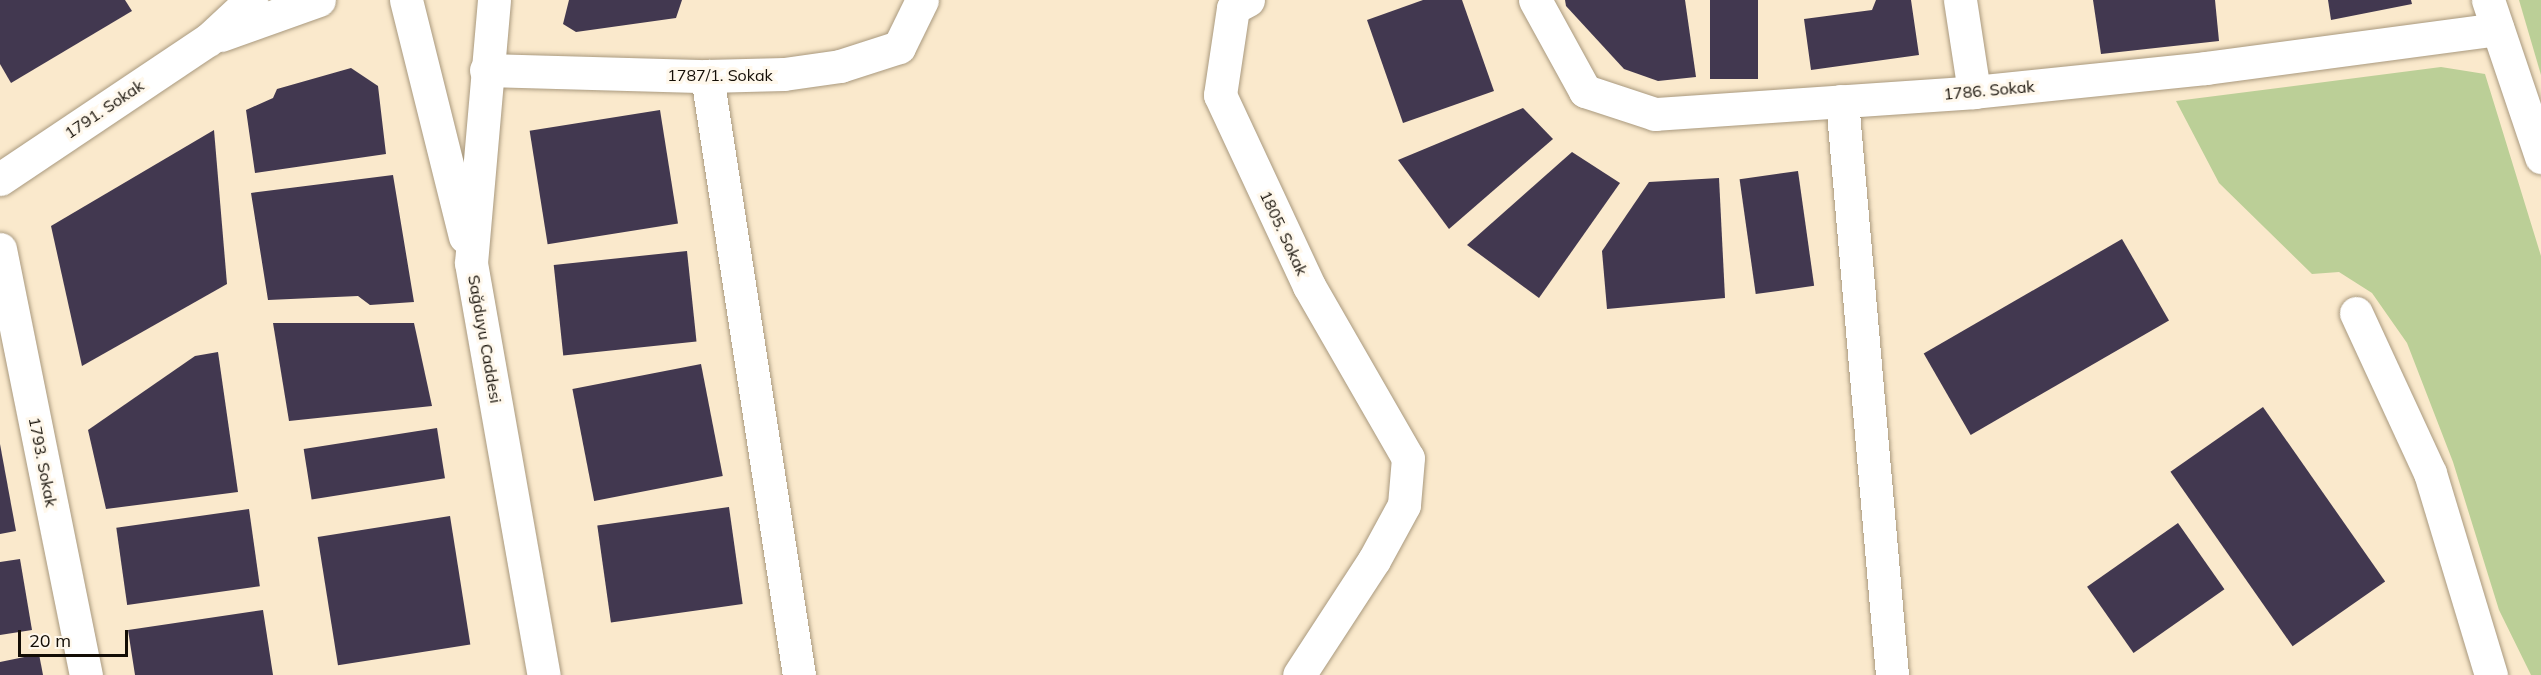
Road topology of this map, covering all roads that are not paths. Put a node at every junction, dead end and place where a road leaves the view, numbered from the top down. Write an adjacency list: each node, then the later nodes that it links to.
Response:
1 (252, 0): 10 (street)
2 (319, 0): 10 (street)
3 (406, 0): 18 (street)
4 (494, 0): 11 (street, Sağduyu Caddesi)
5 (922, 0): 12 (street, 1787/1. Sokak)
6 (1248, 0): 23 (street, 1805. Sokak)
7 (1535, 0): 14 (street, 1786. Sokak)
8 (1960, 0): 13 (street)
9 (2492, 14): 13 (street, 1786. Sokak); 15 (street)
10 (208, 40): 16 (street, 1791. Sokak)
11 (486, 70): 12 (street, 1787/1. Sokak); 18 (street, Sağduyu Caddesi)
12 (707, 76): 22 (street)
13 (1974, 92): 14 (street, 1786. Sokak)
14 (1842, 101): 24 (street)
15 (2541, 157)
16 (0, 179)
17 (0, 249): 20 (street, 1793. Sokak)
18 (471, 263): 21 (street, Sağduyu Caddesi)
19 (2356, 313): 25 (street)
20 (86, 675)
21 (544, 675)
22 (799, 675)
23 (1299, 675)
24 (1892, 675)
25 (2491, 675)

